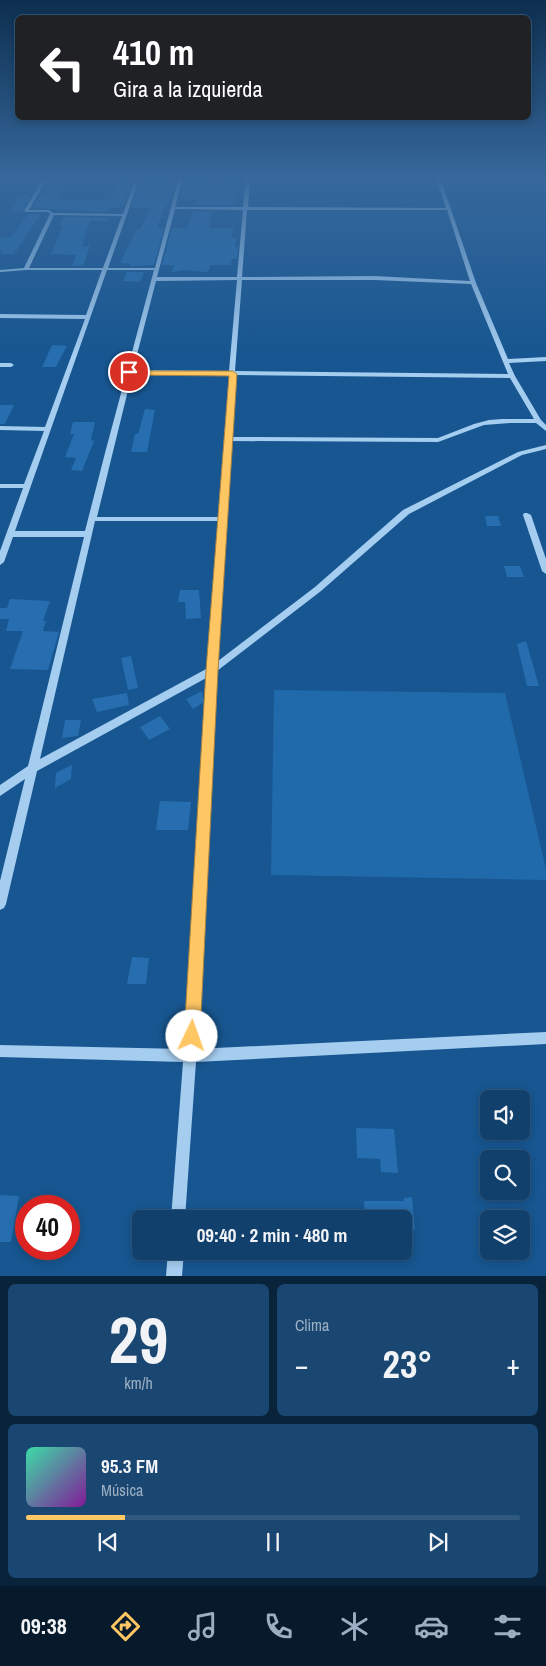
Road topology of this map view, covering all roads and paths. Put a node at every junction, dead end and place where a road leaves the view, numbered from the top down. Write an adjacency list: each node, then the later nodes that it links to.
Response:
1 (41, 237): 8 (street)
2 (116, 237): 6 (street)
3 (164, 237): 7 (street)
4 (244, 237): 10 (street)
5 (459, 237): 12 (street)
6 (105, 268): 7 (street); 8 (street); 14 (street)
7 (156, 268): 11 (street)
8 (26, 269): 9 (street)
9 (0, 271)
10 (240, 277): 11 (street); 12 (street); 20 (street)
11 (153, 278): 19 (street)
12 (473, 283): 16 (street)
13 (0, 316): 14 (street)
14 (88, 317): 24 (street)
15 (546, 359): 16 (street)
16 (506, 361): 21 (street)
17 (0, 365): 18 (street)
18 (11, 365)
19 (129, 372): 20 (street); 31 (street)
20 (233, 374): 21 (street); 26 (street)
21 (512, 376): 22 (street)
22 (538, 421): 25 (street); 26 (street)
23 (0, 428): 24 (street)
24 (48, 429): 29 (street)
25 (546, 429)
26 (228, 439): 32 (street)
27 (546, 447): 37 (street)
28 (0, 486): 29 (street)
29 (27, 486): 33 (street)
30 (527, 515): 36 (street)
31 (92, 519): 32 (street); 34 (street)
32 (222, 519): 37 (street)
33 (10, 534): 34 (street); 35 (street)
34 (89, 534): 38 (street)
35 (0, 562)
36 (546, 571)
37 (212, 670): 38 (street); 43 (street)
38 (33, 768): 39 (street); 40 (street)
39 (0, 791)
40 (0, 904)
41 (546, 1038): 43 (street)
42 (0, 1051): 43 (street)
43 (191, 1056): 44 (street)
44 (179, 1210)
45 (175, 1260): 46 (street)
46 (174, 1276)

